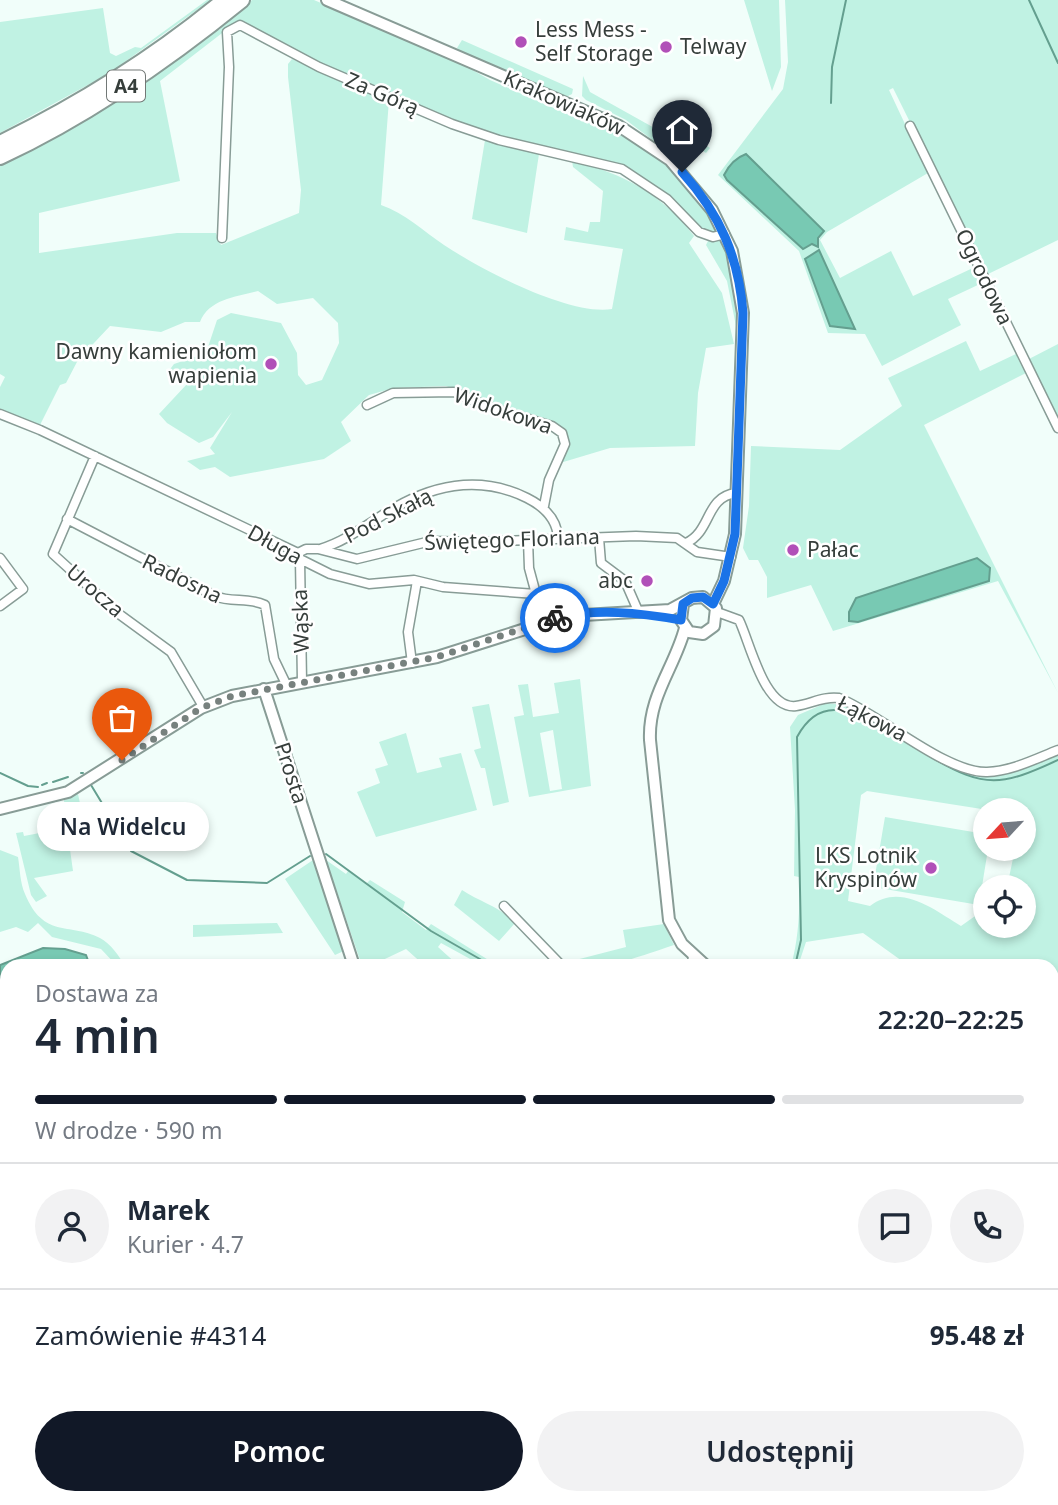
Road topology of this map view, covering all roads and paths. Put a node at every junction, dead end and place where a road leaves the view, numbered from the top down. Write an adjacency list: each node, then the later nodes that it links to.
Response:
1 (224, 0): 5 (highway, A4)
2 (242, 0): 6 (highway, A4)
3 (327, 0): 7 (main road, Krakowiaków)
4 (910, 126): 11 (street, Ogrodowa)
5 (0, 143)
6 (0, 157)
7 (725, 234): 8 (street, Za Górą); 13 (main road, Krakowiaków)
8 (222, 238)
9 (367, 405): 14 (street, Widokowa)
10 (1, 418): 12 (street, Długa)
11 (1058, 428)
12 (95, 456): 15 (street, Urocza); 21 (street, Długa)
13 (736, 493): 19 (street); 22 (main road, Krakowiaków)
14 (544, 506): 16 (street); 20 (street, Pod Skałą)
15 (66, 519): 36 (street, Radosna); 38 (street, Urocza)
16 (558, 538): 17 (street, Świętego Floriana); 18 (street, Świętego Floriana)
17 (598, 538): 19 (street, Świętego Floriana); 29 (street)
18 (528, 540): 20 (street, Świętego Floriana); 25 (street)
19 (686, 544): 22 (street, Świętego Floriana)
20 (318, 549): 21 (street, Świętego Floriana)
21 (299, 556): 24 (street, Długa); 35 (street, Wąska)
22 (731, 557): 27 (main road, Krakowiaków)
23 (0, 558): 28 (street)
24 (418, 581): 25 (street, Długa); 34 (street)
25 (536, 594): 30 (street)
26 (683, 604): 27 (main road); 29 (main road); 33 (main road)
27 (711, 604): 31 (street, Łąkowa); 32 (main road)
28 (0, 606)
29 (639, 613): 30 (main road); 33 (main road)
30 (559, 618): 34 (main road)
31 (730, 618): 32 (street); 39 (street, Łąkowa)
32 (714, 626): 33 (main road)
33 (687, 627): 44 (main road)
34 (412, 663): 35 (main road)
35 (302, 682): 36 (main road)
36 (286, 684): 37 (main road)
37 (264, 689): 38 (main road); 42 (main road, Prosta)
38 (201, 708): 40 (main road)
39 (1058, 750)
40 (0, 810)
41 (503, 906): 43 (street)
42 (352, 959)
43 (555, 959)
44 (691, 959)

